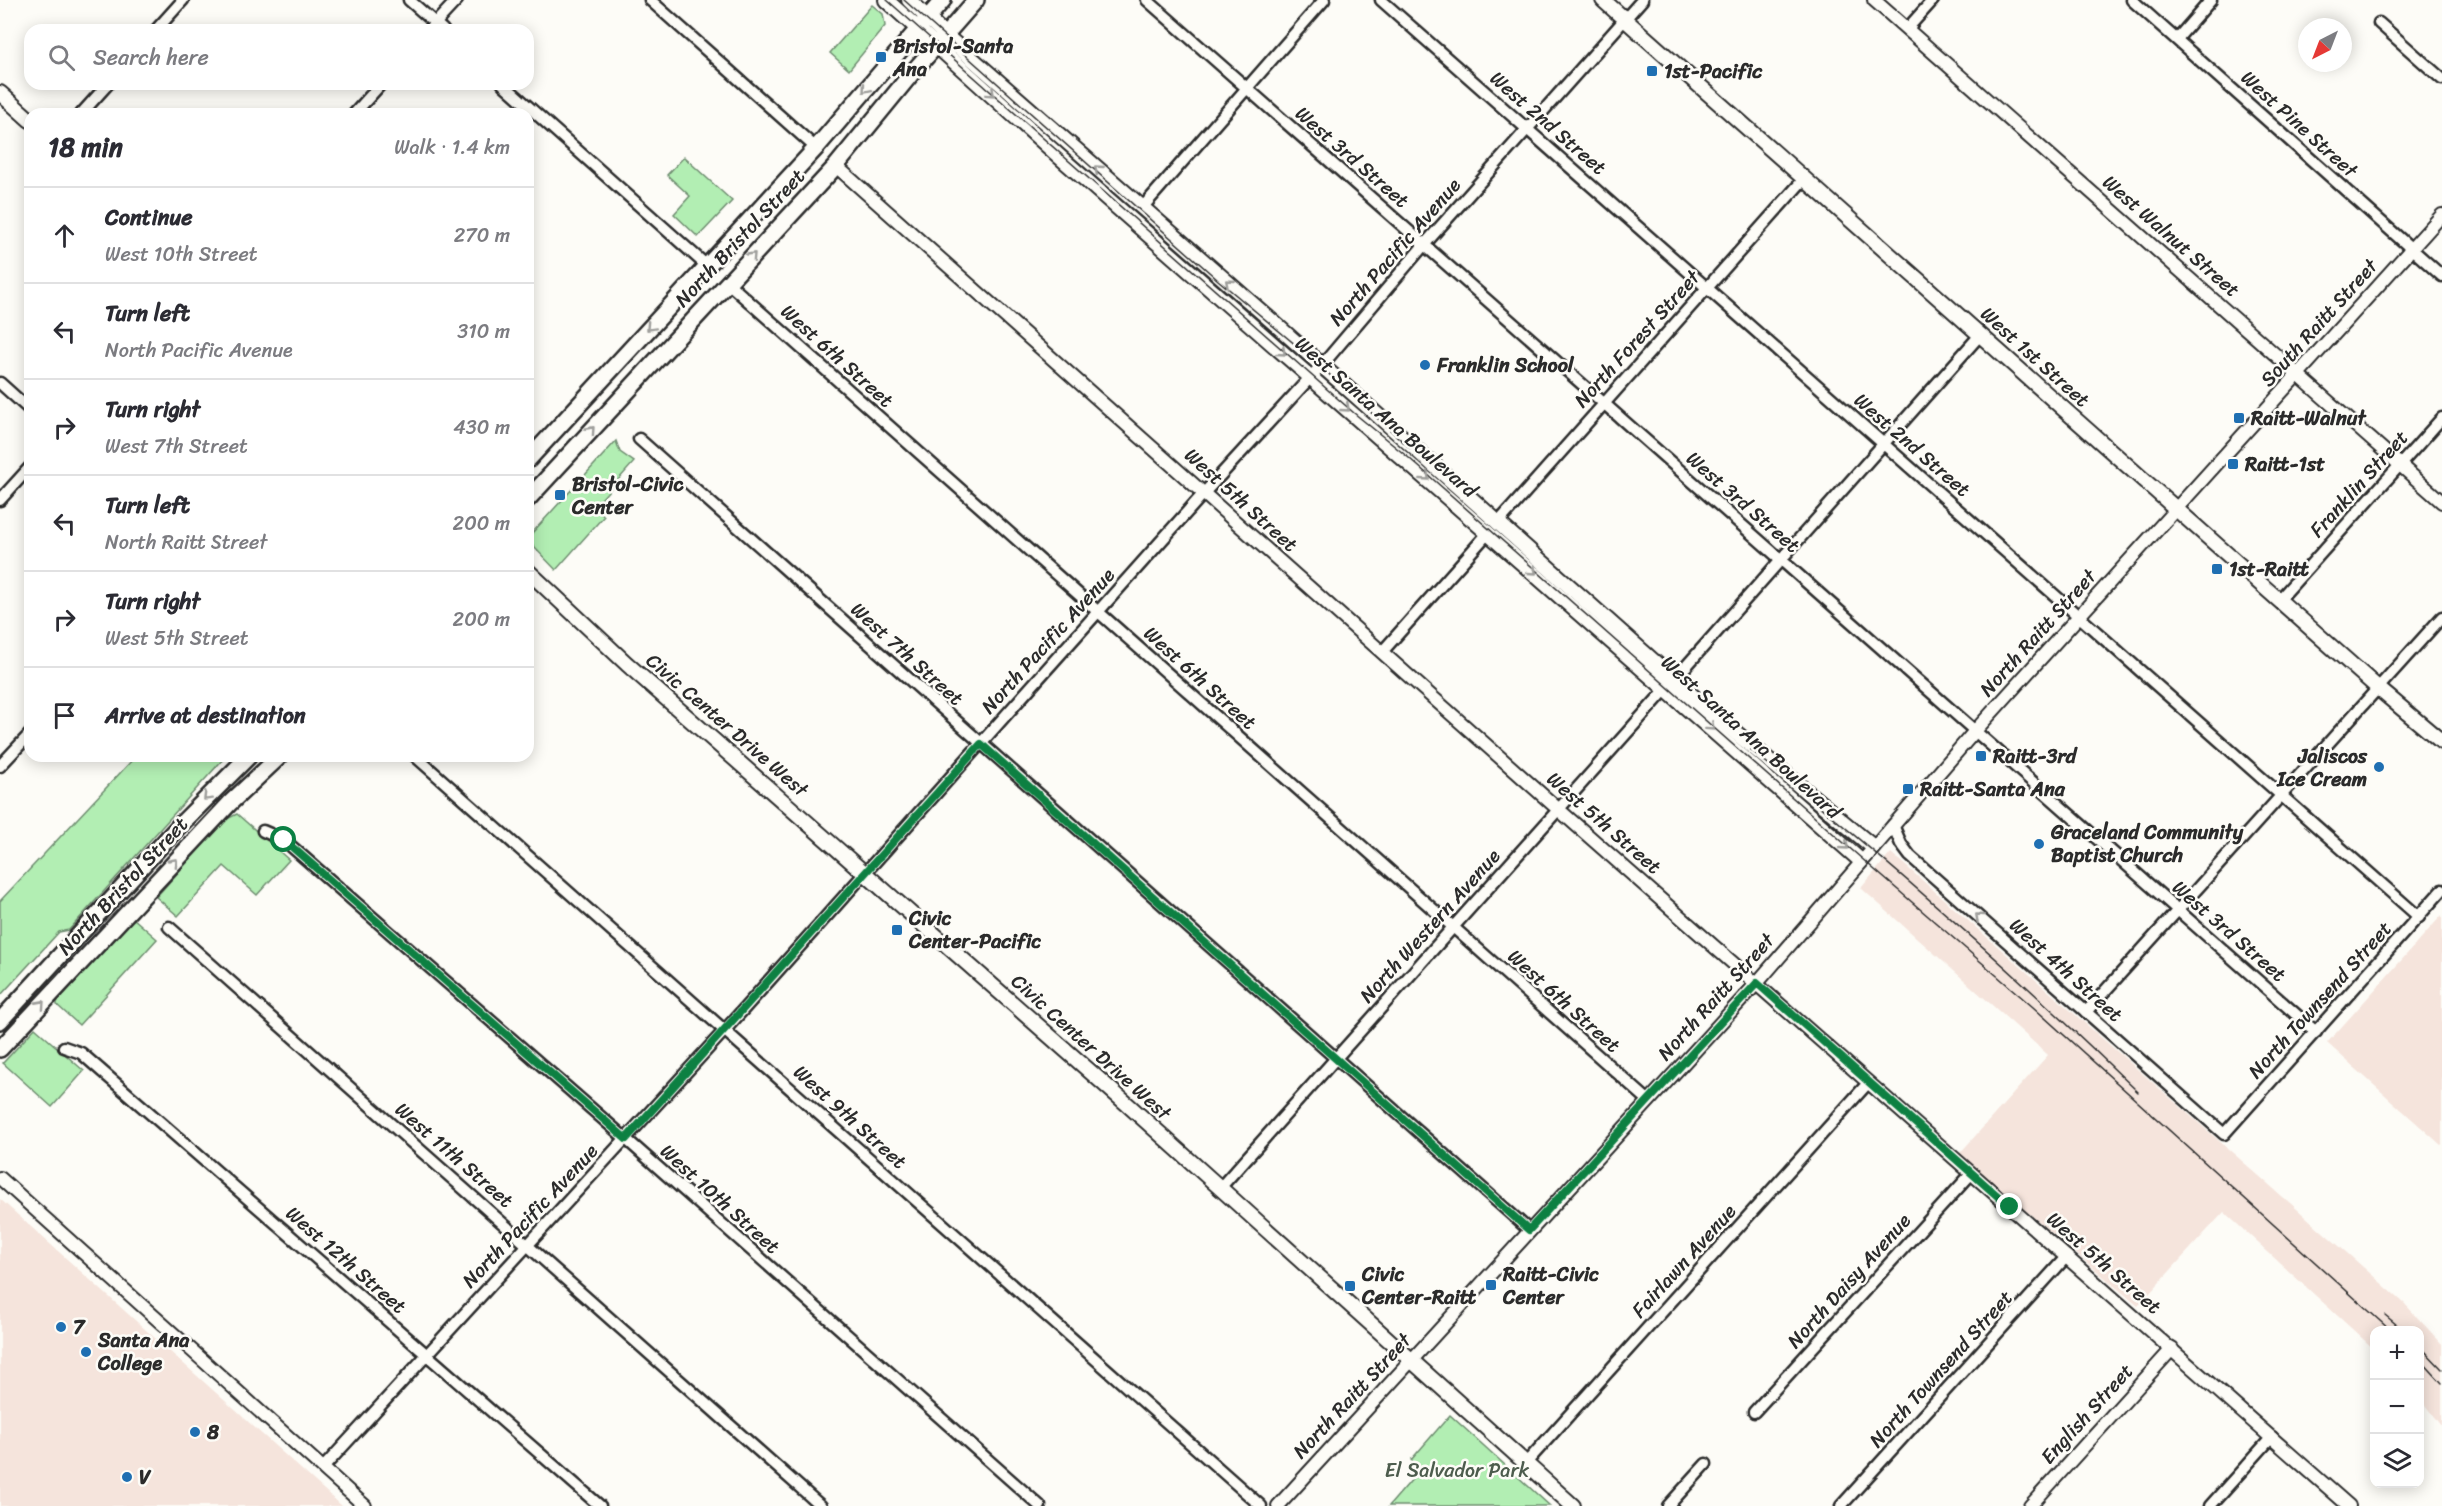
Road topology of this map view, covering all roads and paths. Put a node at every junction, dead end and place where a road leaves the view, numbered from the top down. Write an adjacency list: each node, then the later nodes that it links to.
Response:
1 (183, 0): 21 (street)
2 (409, 0): 22 (street)
3 (457, 0): 23 (street)
4 (650, 0): 39 (street)
5 (886, 0): 19 (main road, West Santa Ana Boulevard)
6 (909, 0): 19 (main road, West Santa Ana Boulevard)
7 (943, 0): 19 (main road, North Bristol Street)
8 (976, 0): 26 (main road, North Bristol Street)
9 (1147, 0): 28 (street, West 3rd Street)
10 (1324, 0): 28 (street)
11 (1381, 0): 38 (street, West 2nd Street)
12 (1603, 0): 18 (main road, West 1st Street)
13 (1642, 0): 18 (street, North Pacific Avenue)
14 (1874, 0): 24 (street, West Walnut Street)
15 (1933, 0): 24 (street)
16 (2132, 0): 25 (street, West Pine Street)
17 (2211, 0): 25 (street)
18 (1625, 20): 38 (street, North Pacific Avenue); 41 (main road, West 1st Street)
19 (923, 23): 26 (main road, West Santa Ana Boulevard); 39 (main road, North Bristol Street, one-way to 39)
20 (2379, 23): 27 (street)
21 (161, 24)
22 (432, 24)
23 (439, 24)
24 (1907, 29): 52 (street, West Walnut Street)
25 (2177, 39): 45 (street, West Pine Street)
26 (941, 40): 40 (main road, North Bristol Street); 42 (main road, West Santa Ana Boulevard, one-way to 26); 53 (main road, West Santa Ana Boulevard, one-way to 53)
27 (2442, 79)
28 (1246, 88): 42 (street); 44 (street, West 3rd Street)
29 (103, 90): 33 (street)
30 (376, 90): 34 (street)
31 (510, 90): 35 (street)
32 (0, 93): 37 (main road)
33 (86, 108)
34 (359, 108)
35 (530, 108)
36 (534, 112): 46 (street)
37 (24, 115)
38 (1527, 129): 44 (street, North Pacific Avenue); 49 (street, West 2nd Street)
39 (816, 148): 46 (main road, North Bristol Street)
40 (836, 166): 48 (main road, North Bristol Street, one-way to 40); 64 (street, West 5th Street)
41 (1804, 179): 49 (street, North Forest Street); 50 (main road, West 1st Street)
42 (1142, 208): 51 (main road, West Santa Ana Boulevard, one-way to 42)
43 (2442, 215): 45 (street, South Raitt Street)
44 (1424, 245): 51 (street, North Pacific Avenue); 55 (street, West 3rd Street)
45 (2412, 249): 47 (street, West Pine Street); 52 (street, South Raitt Street)
46 (707, 266): 60 (main road, North Bristol Street, one-way to 60)
47 (2442, 276)
48 (728, 283): 63 (main road, North Bristol Street, one-way to 48); 72 (street, West 6th Street)
49 (1707, 288): 55 (street, North Forest Street); 59 (street, West 2nd Street)
50 (1980, 335): 59 (street, North Western Avenue); 67 (main road, West 1st Street)
51 (1321, 365): 53 (street, North Pacific Avenue); 68 (main road, West Santa Ana Boulevard)
52 (2298, 375): 61 (street, West Walnut Street); 67 (street, South Raitt Street)
53 (1311, 377): 64 (street, North Pacific Avenue); 68 (main road, West Santa Ana Boulevard, one-way to 68)
54 (0, 383): 56 (street)
55 (1604, 404): 68 (street, North Forest Street); 69 (street, West 3rd Street)
56 (24, 405)
57 (2442, 418): 61 (street, Franklin Street)
58 (639, 439): 81 (street, West 7th Street)
59 (1884, 444): 69 (street, North Western Avenue); 74 (street, West 2nd Street)
60 (534, 453)
61 (2400, 465): 66 (street, West Walnut Street); 71 (street, Franklin Street)
62 (24, 474): 65 (street)
63 (534, 493)
64 (1204, 493): 72 (street, North Pacific Avenue); 75 (street, West 5th Street)
65 (0, 500)
66 (2442, 502)
67 (2176, 509): 71 (main road, West 1st Street); 74 (street, North Raitt Street)
68 (1493, 528): 75 (street, North Forest Street); 76 (main road, West Santa Ana Boulevard)
69 (1780, 559): 76 (street, North Western Avenue); 78 (street, West 3rd Street)
70 (534, 577): 92 (main road, Civic Center Drive West)
71 (2279, 600): 77 (main road, West 1st Street)
72 (1098, 612): 81 (street, North Pacific Avenue); 97 (street, West 6th Street)
73 (2442, 616): 77 (street)
74 (2079, 618): 78 (street, North Raitt Street); 86 (street, West 2nd Street)
75 (1382, 652): 87 (street, West 5th Street)
76 (1671, 684): 87 (street, North Western Avenue); 90 (main road, West Santa Ana Boulevard); 91 (main road, West Santa Ana Boulevard, one-way to 91)
77 (2379, 689): 80 (main road, West 1st Street); 86 (street)
78 (1975, 731): 88 (street, North Raitt Street); 94 (street, West 3rd Street)
79 (24, 740): 85 (street)
80 (2442, 742)
81 (981, 744): 92 (street, North Pacific Avenue); 105 (street, West 7th Street)
82 (243, 762): 100 (main road, North Bristol Street, one-way to 100)
83 (273, 762): 104 (main road, North Bristol Street, one-way to 83)
84 (422, 762): 101 (street, West 9th Street)
85 (0, 766)
86 (2282, 795): 94 (street); 95 (street, West 2nd Street)
87 (1558, 809): 97 (street, North Western Avenue); 98 (street, West 5th Street)
88 (1893, 825): 90 (street, North Raitt Street); 99 (street, West 4th Street, one-way to 88)
89 (263, 831): 109 (street, West 10th Street)
90 (1873, 847): 91 (street, North Raitt Street)
91 (1861, 861): 98 (street, North Raitt Street)
92 (865, 874): 101 (street, North Pacific Avenue); 112 (main road, Civic Center Drive West)
93 (2442, 890): 95 (street, North Townsend Street)
94 (2178, 910): 99 (street); 102 (street, West 3rd Street)
95 (2419, 917): 102 (street, North Townsend Street)
96 (169, 927): 114 (street, West 11th Street)
97 (1453, 927): 105 (street, North Western Avenue); 107 (street, West 6th Street)
98 (1757, 983): 106 (street, West 5th Street); 107 (street, North Raitt Street)
99 (2086, 1012): 108 (street, West 4th Street)
100 (0, 1021)
101 (725, 1030): 109 (street, North Pacific Avenue); 128 (street, West 9th Street)
102 (2316, 1032): 108 (street, North Townsend Street)
103 (64, 1047): 117 (street, West 12th Street)
104 (0, 1049)
105 (1336, 1059): 112 (street, North Western Avenue); 113 (street, West 7th Street)
106 (1869, 1083): 110 (street, West 5th Street); 121 (street, Fairlawn Avenue)
107 (1648, 1101): 113 (street, North Raitt Street)
108 (2224, 1134)
109 (626, 1139): 114 (street, North Pacific Avenue); 127 (street, West 10th Street)
110 (1971, 1174): 115 (street, West 5th Street); 119 (street, North Daisy Avenue)
111 (0, 1178): 123 (street)
112 (1219, 1189): 118 (main road, Civic Center Drive West)
113 (1529, 1230): 118 (street, North Raitt Street)
114 (528, 1245): 117 (street, North Pacific Avenue); 126 (street, West 11th Street)
115 (2067, 1256): 116 (street, West 5th Street); 132 (street, North Townsend Street)
116 (2172, 1349): 120 (street, West 5th Street); 133 (street, English Street)
117 (427, 1353): 123 (street, North Pacific Avenue); 125 (street, West 12th Street)
118 (1412, 1360): 121 (main road, Civic Center Drive West); 129 (street, North Raitt Street)
119 (1754, 1412)
120 (2272, 1437): 134 (street); 135 (street, West 5th Street)
121 (1526, 1463): 130 (main road, Civic Center Drive West)
122 (1706, 1464): 131 (street)
123 (323, 1468): 124 (street)
124 (365, 1506)
125 (600, 1506)
126 (821, 1506)
127 (1040, 1506)
128 (1261, 1506)
129 (1278, 1506)
130 (1573, 1506)
131 (1668, 1506)
132 (1841, 1506)
133 (2030, 1506)
134 (2210, 1506)
135 (2349, 1506)

